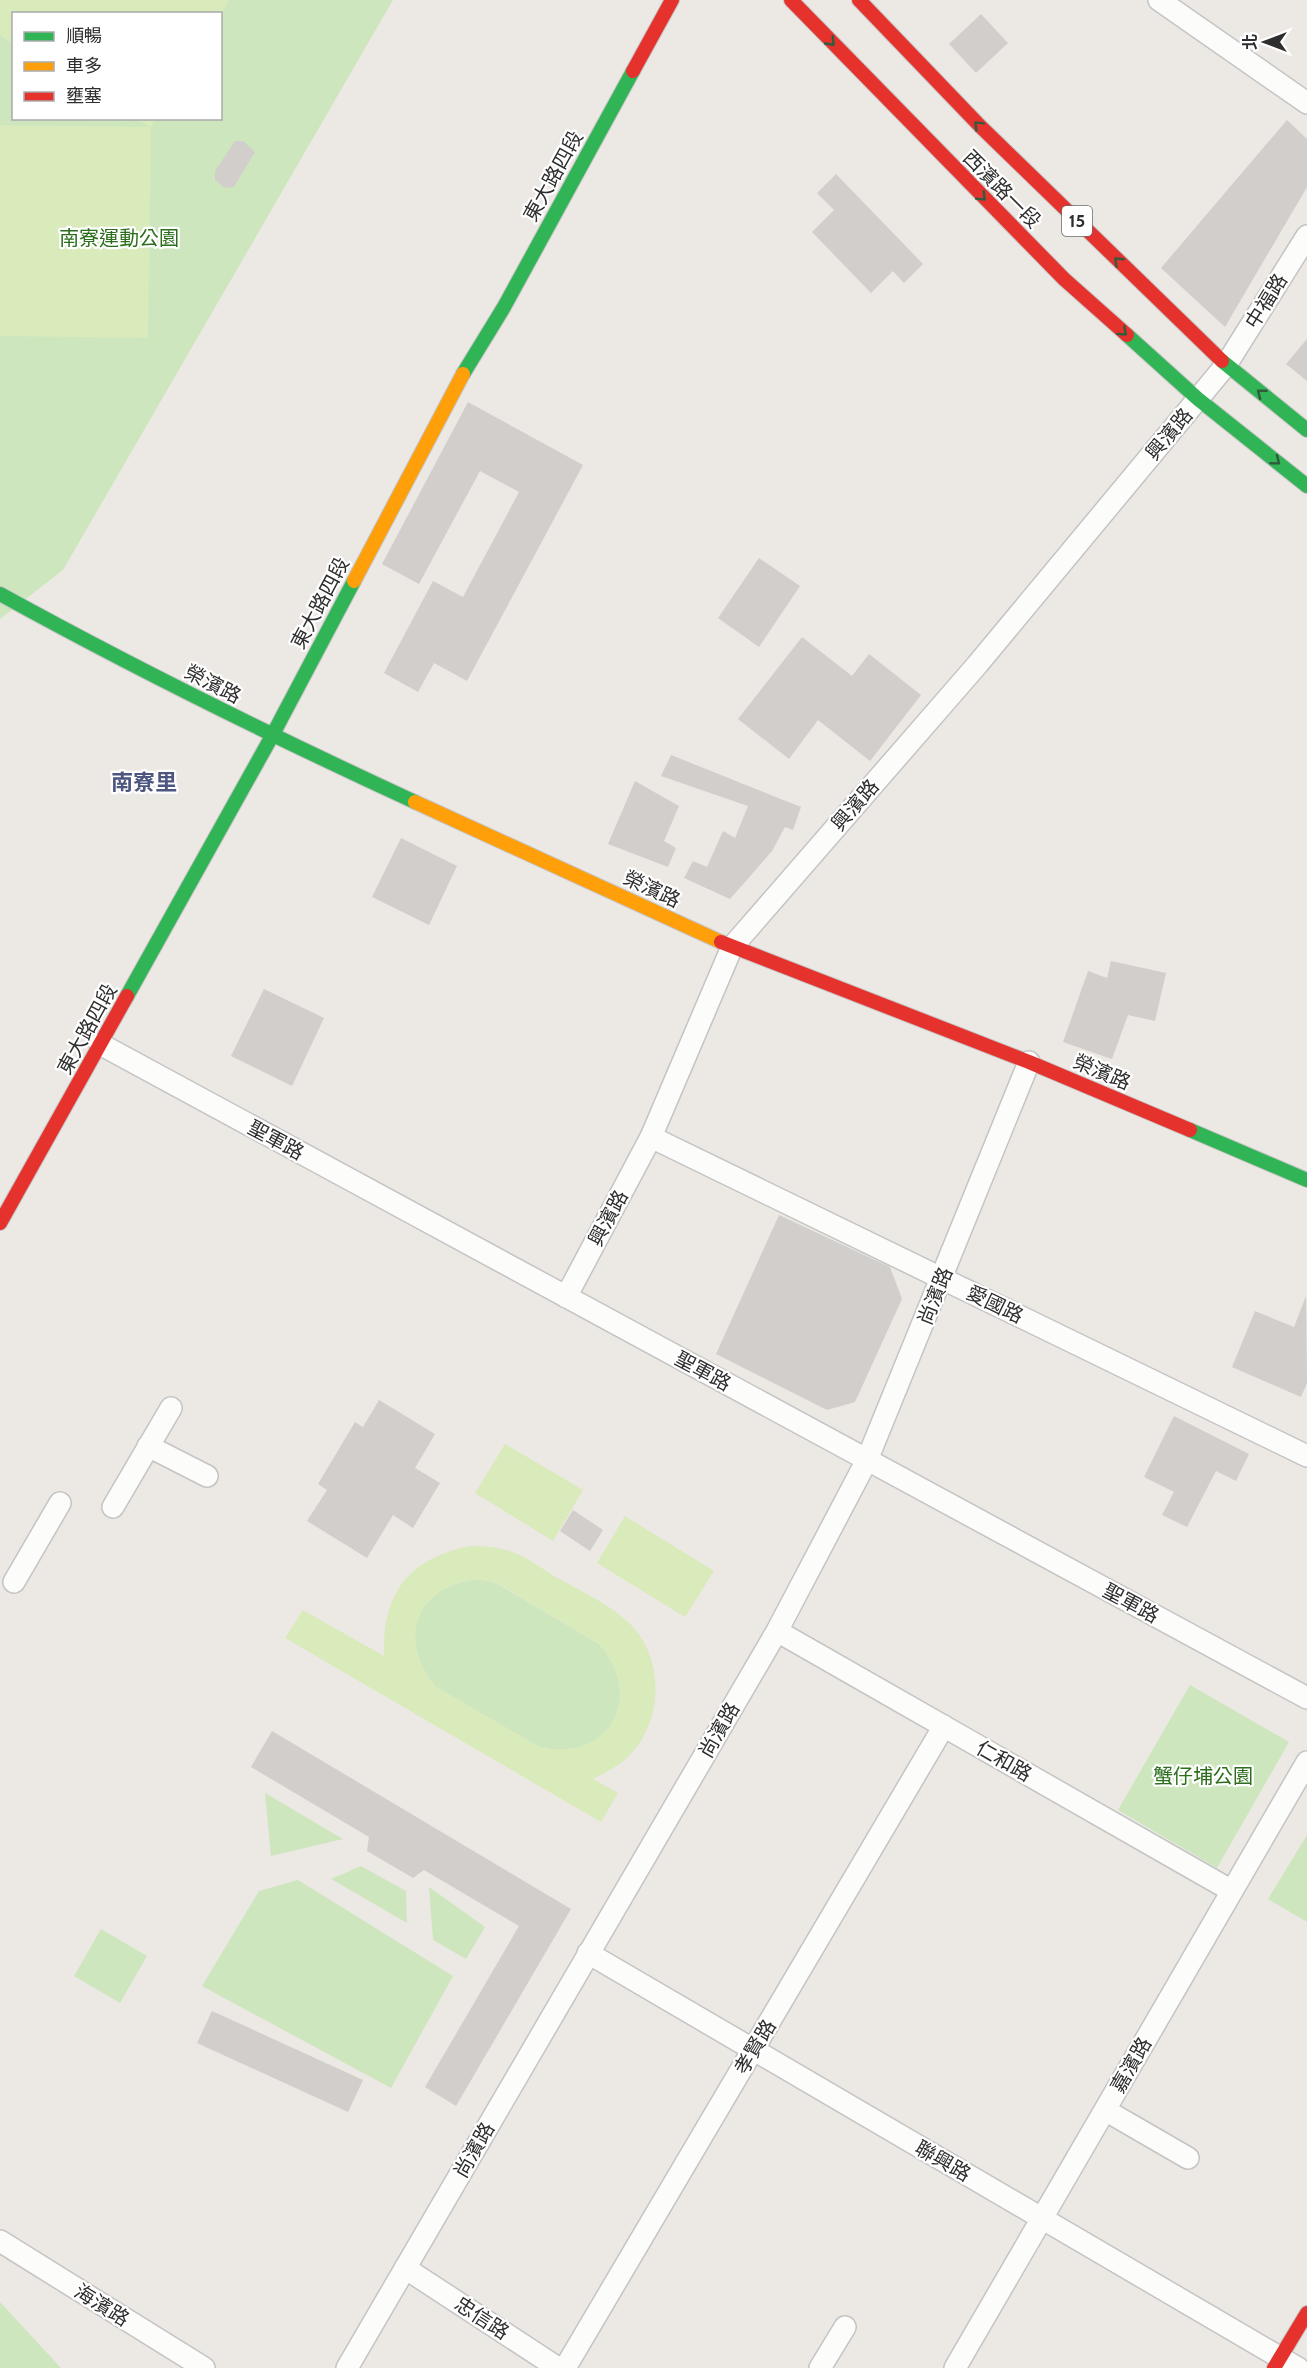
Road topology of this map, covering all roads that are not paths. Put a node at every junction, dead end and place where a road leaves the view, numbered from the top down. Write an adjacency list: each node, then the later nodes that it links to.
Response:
1 (672, 0): 12 (main road, 東大路四段)
2 (790, 0): 8 (main road, 西濱路一段 / 15, one-way to 8)
3 (858, 0): 7 (main road, 西濱路一段 / 15, one-way to 3)
4 (1159, 0): 5 (street)
5 (1307, 104)
6 (1307, 236): 7 (street, 中福路)
7 (1226, 365): 8 (street, 興濱路); 9 (main road, 西濱路一段 / 15, one-way to 7)
8 (1198, 399): 10 (main road, 西濱路一段 / 15, one-way to 10); 13 (street, 興濱路)
9 (1307, 430)
10 (1307, 486)
11 (0, 594): 12 (main road, 榮濱路)
12 (272, 736): 13 (main road, 榮濱路); 14 (main road, 東大路四段)
13 (732, 948): 15 (main road, 榮濱路); 16 (street, 興濱路)
14 (100, 1044): 18 (main road, 東大路四段); 20 (street, 聖軍路)
15 (1029, 1062): 17 (main road, 榮濱路); 19 (street, 尚濱路)
16 (651, 1137): 19 (street, 愛國路); 20 (street, 興濱路)
17 (1307, 1180)
18 (0, 1223)
19 (942, 1279): 23 (street, 愛國路); 24 (street, 尚濱路)
20 (566, 1297): 24 (street, 聖軍路)
21 (171, 1408): 22 (street)
22 (148, 1446): 25 (street); 27 (street)
23 (1307, 1456)
24 (867, 1460): 29 (street, 尚濱路); 30 (street, 聖軍路)
25 (207, 1476)
26 (60, 1503): 28 (street)
27 (113, 1507)
28 (14, 1582)
29 (777, 1631): 31 (street, 仁和路); 34 (street, 尚濱路)
30 (1307, 1698)
31 (944, 1726): 33 (street, 仁和路); 35 (street, 孝賢路)
32 (1307, 1762): 33 (street, 嘉濱路)
33 (1232, 1891): 36 (street, 嘉濱路)
34 (588, 1953): 35 (street, 聯興路); 40 (street, 尚濱路)
35 (753, 2050): 38 (street, 聯興路); 47 (street, 孝賢路)
36 (1105, 2110): 37 (street); 38 (street, 嘉濱路)
37 (1188, 2158)
38 (1042, 2218): 43 (street, 聯興路); 49 (street, 嘉濱路)
39 (0, 2241): 44 (street, 海濱路)
40 (405, 2268): 45 (street, 尚濱路); 46 (street, 忠信路)
41 (1307, 2313): 43 (main road)
42 (845, 2327): 48 (street)
43 (1284, 2365)
44 (204, 2368)
45 (347, 2368)
46 (558, 2368)
47 (565, 2368)
48 (820, 2368)
49 (955, 2368)

